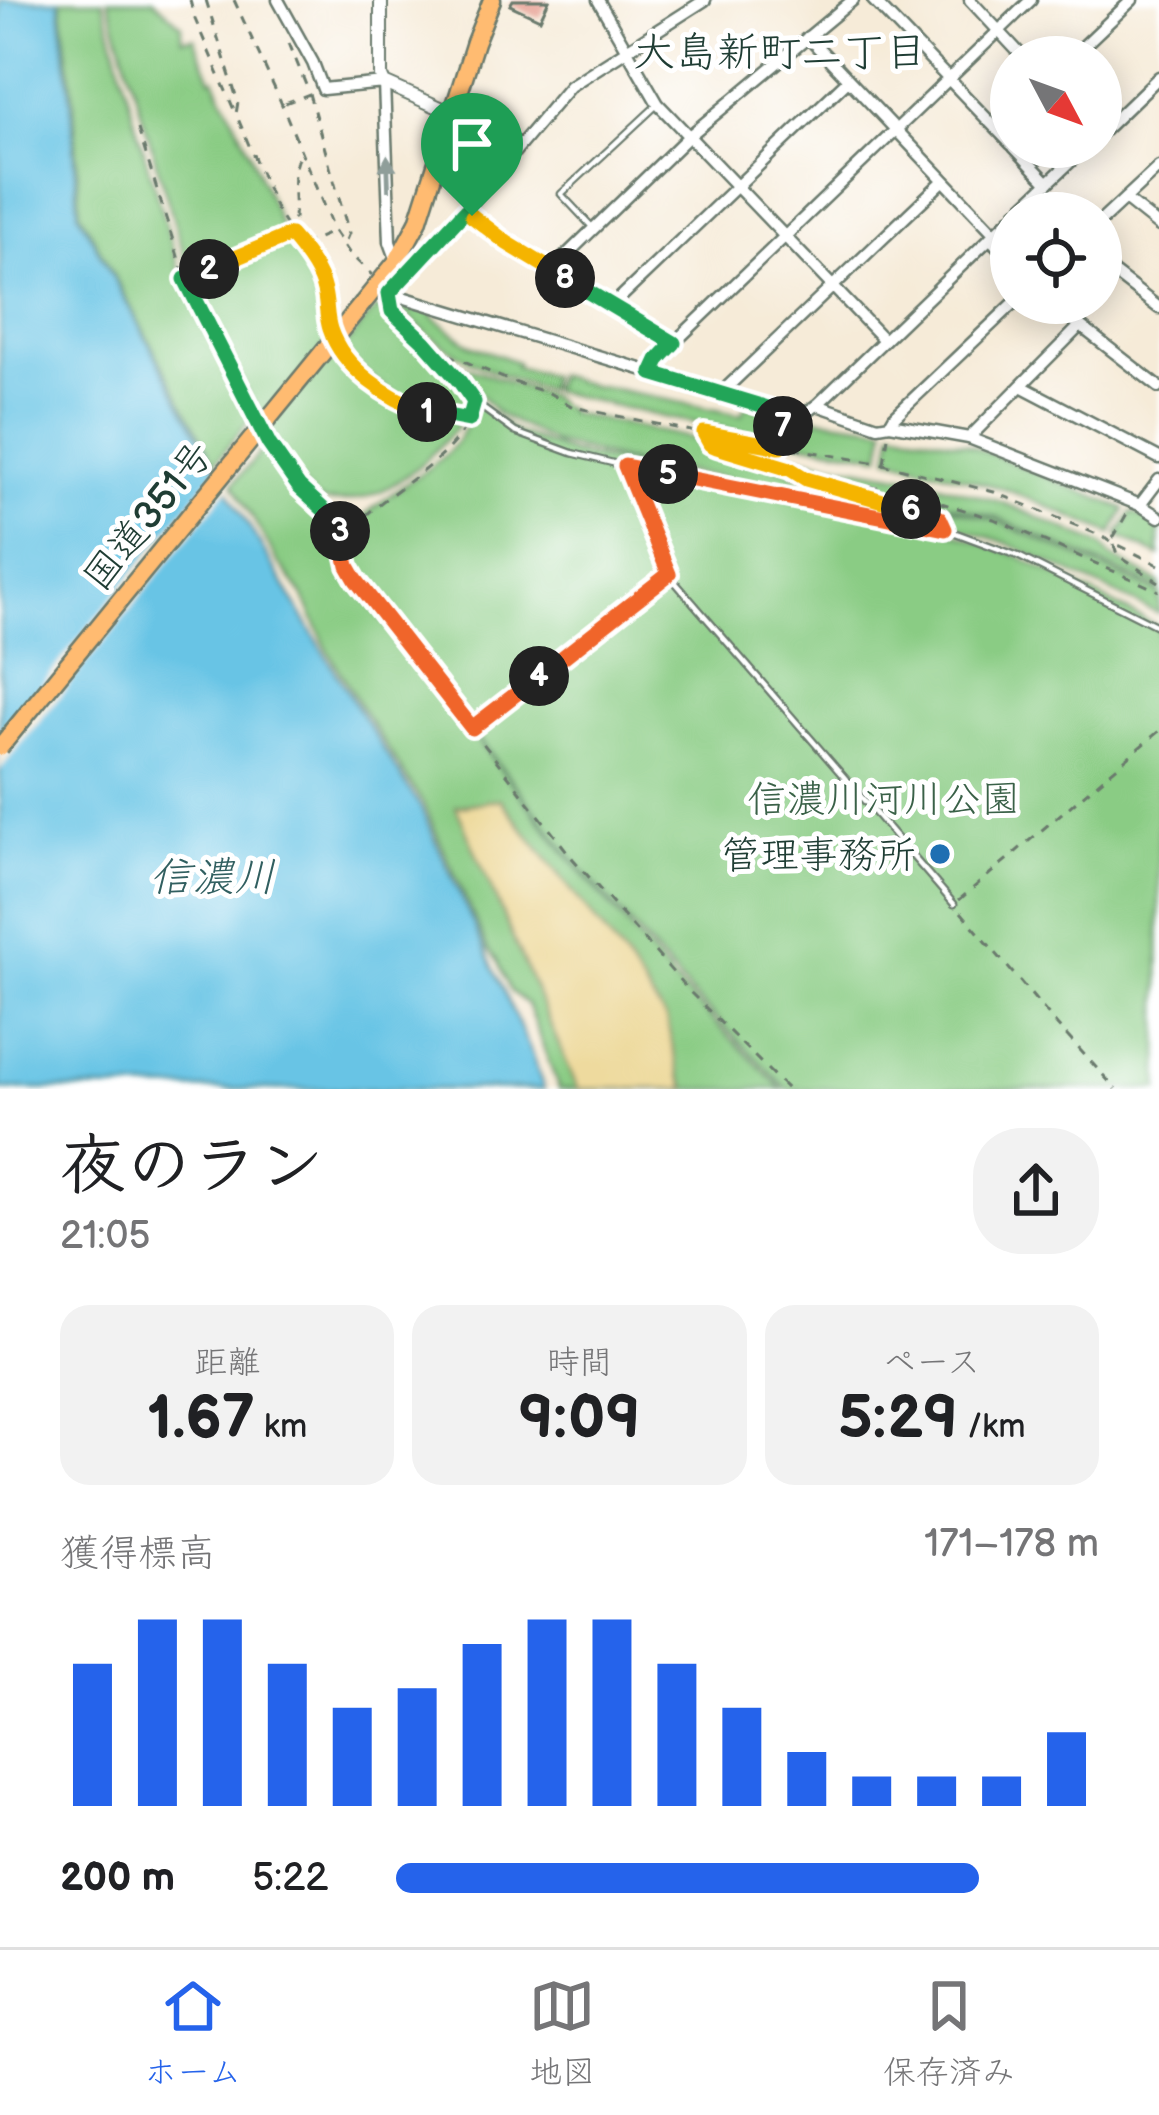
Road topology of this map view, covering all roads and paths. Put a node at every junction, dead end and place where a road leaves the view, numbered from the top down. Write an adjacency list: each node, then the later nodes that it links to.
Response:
1 (190, 0): 30 (path)
2 (206, 0): 30 (path)
3 (234, 0): 27 (path)
4 (278, 0): 23 (street)
5 (381, 0): 23 (street)
6 (492, 0): 28 (highway, 国道351号)
7 (598, 0): 19 (street)
8 (705, 0): 19 (street)
9 (853, 0): 17 (street)
10 (873, 0): 21 (street)
11 (970, 0): 14 (street)
12 (1031, 0): 14 (street)
13 (1132, 0): 16 (street)
14 (998, 30): 15 (street); 21 (street)
15 (1004, 36)
16 (1094, 36)
17 (808, 37): 22 (street); 34 (street)
18 (287, 40): 25 (path)
19 (626, 50): 26 (street); 45 (street)
20 (1159, 77): 29 (street)
21 (950, 80): 31 (street); 33 (street)
22 (848, 81): 33 (street); 41 (street)
23 (384, 82): 28 (street); 56 (street, one-way to 23)
24 (317, 91): 25 (path)
25 (309, 94): 27 (path); 55 (path)
26 (658, 104): 34 (street); 47 (lane)
27 (282, 105): 35 (path)
28 (452, 113): 56 (highway, 国道351号)
29 (1122, 113)
30 (236, 114): 50 (path)
31 (990, 121)
32 (138, 129): 58 (path)
33 (896, 130): 39 (street); 51 (street)
34 (689, 136): 41 (street); 47 (street)
35 (301, 153): 48 (path); 50 (path)
36 (1159, 167): 43 (street)
37 (1035, 168): 40 (street)
38 (1063, 168): 40 (street)
39 (943, 182): 49 (street); 61 (street)
40 (1048, 182): 42 (street)
41 (736, 186): 51 (street); 62 (street)
42 (1038, 192)
43 (1125, 199): 44 (street); 46 (street)
44 (1122, 202)
45 (466, 210): 54 (lane); 60 (street)
46 (1159, 226)
47 (592, 228): 57 (street)
48 (334, 231): 53 (path); 55 (path)
49 (990, 233)
50 (290, 235): 53 (path); 58 (path)
51 (785, 237): 61 (street); 71 (street)
52 (990, 239): 68 (street)
53 (299, 246): 66 (path)
54 (513, 246): 57 (street)
55 (343, 247): 60 (path)
56 (397, 261): 60 (highway, 国道351号)
57 (552, 269): 62 (street)
58 (185, 279): 81 (path)
59 (1122, 279): 63 (street)
60 (381, 285): 70 (lane); 72 (street); 105 (highway, 国道351号, bridge)
61 (833, 287): 68 (street); 75 (street)
62 (616, 307): 71 (street)
63 (1159, 308)
64 (992, 324): 80 (street)
65 (1076, 324): 67 (street)
66 (329, 327)
67 (1079, 327): 73 (street); 74 (street)
68 (884, 340): 77 (street)
69 (335, 341): 79 (path)
70 (425, 342): 76 (lane); 82 (path)
71 (674, 343): 72 (street)
72 (652, 373): 75 (street)
73 (1021, 386): 83 (street); 86 (street)
74 (1159, 387)
75 (721, 393): 78 (street)
76 (474, 402): 79 (path); 88 (lane)
77 (817, 404): 78 (street); 80 (street)
78 (791, 415): 85 (path)
79 (469, 420): 94 (path)
80 (890, 424): 83 (street); 87 (path)
81 (260, 427)
82 (704, 433): 85 (path); 89 (path)
83 (969, 438): 91 (street)
84 (269, 444): 92 (path)
85 (780, 447): 87 (path)
86 (1159, 458)
87 (884, 464): 96 (path)
88 (625, 466): 95 (lane); 99 (lane)
89 (793, 470): 95 (path); 101 (path)
90 (1159, 480): 91 (street)
91 (1136, 504): 93 (street); 96 (path)
92 (328, 513): 94 (path); 97 (path)
93 (1159, 517)
94 (356, 527): 97 (path)
95 (945, 529): 102 (lane)
96 (1112, 542): 98 (path); 100 (path)
97 (346, 551): 103 (path)
98 (1159, 565)
99 (669, 574): 103 (path); 106 (lane)
100 (1159, 582)
101 (1159, 591)
102 (1159, 627)
103 (472, 728): 107 (path)
104 (1159, 731): 106 (path)
105 (0, 747)
106 (954, 904): 108 (path)
107 (787, 1089)
108 (1116, 1089)

